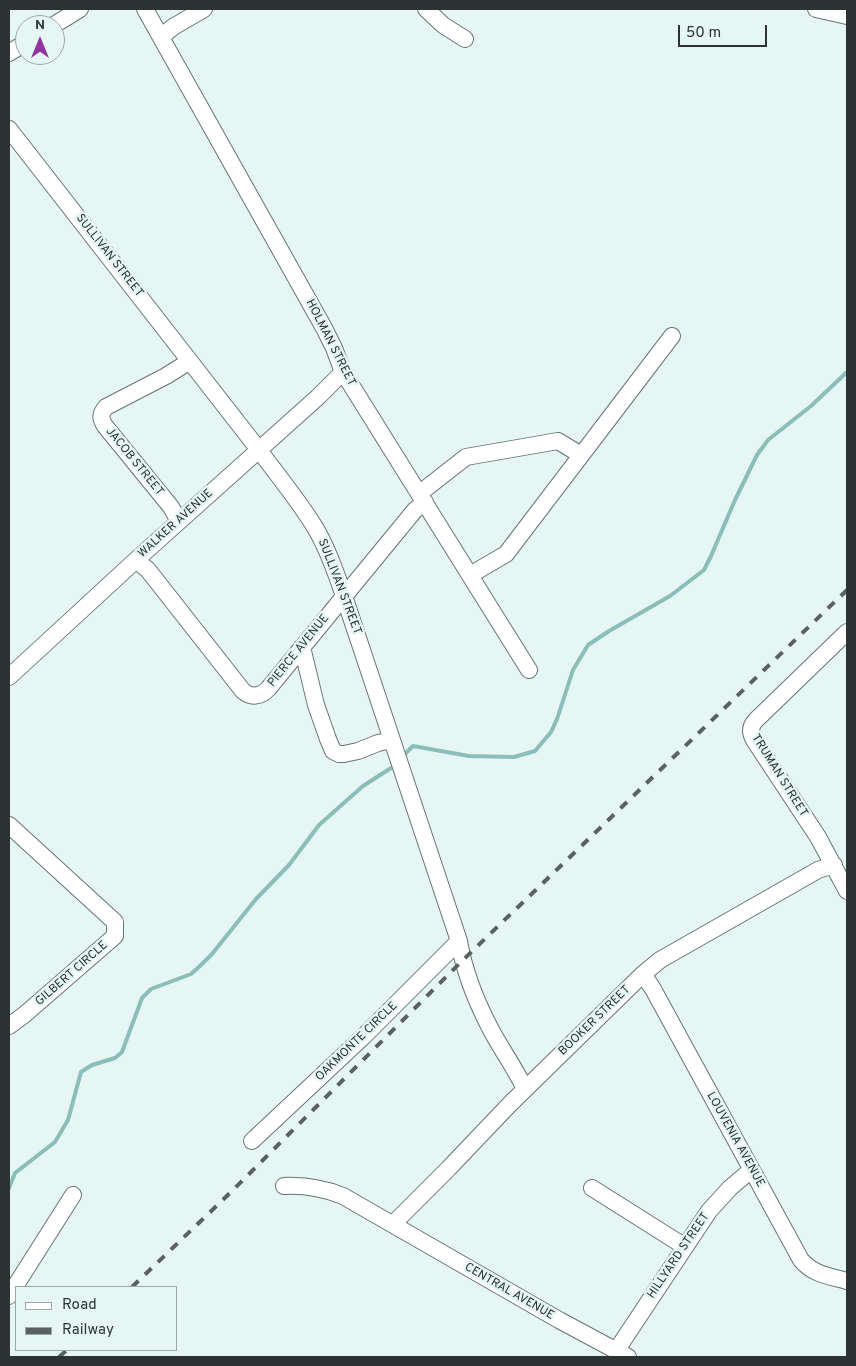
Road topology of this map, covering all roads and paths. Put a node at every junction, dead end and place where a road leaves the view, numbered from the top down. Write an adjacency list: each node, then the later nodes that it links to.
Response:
1 (80, 9): 7 (street)
2 (145, 9): 8 (street, HOLMAN STREET)
3 (204, 9): 8 (street)
4 (426, 9): 9 (street)
5 (816, 9): 6 (street)
6 (847, 16)
7 (65, 18)
8 (161, 37): 13 (street, HOLMAN STREET)
9 (465, 39)
10 (9, 129): 12 (street, SULLIVAN STREET)
11 (672, 336): 15 (street)
12 (190, 361): 14 (street, SULLIVAN STREET); 17 (street, JACOB STREET)
13 (343, 372): 14 (street, WALKER AVENUE); 16 (street, HOLMAN STREET)
14 (259, 450): 17 (street, WALKER AVENUE); 20 (street, SULLIVAN STREET)
15 (581, 456): 16 (street, PIERCE AVENUE); 19 (street)
16 (422, 498): 19 (street, HOLMAN STREET); 20 (street, PIERCE AVENUE)
17 (179, 521): 18 (street, WALKER AVENUE)
18 (136, 560): 22 (street, PIERCE AVENUE); 24 (street, WALKER AVENUE)
19 (470, 575): 23 (street, HOLMAN STREET)
20 (344, 596): 22 (street, PIERCE AVENUE); 25 (street, SULLIVAN STREET)
21 (847, 632): 27 (street, TRUMAN STREET)
22 (302, 647): 25 (street)
23 (529, 670)
24 (9, 677)
25 (392, 740): 29 (street, SULLIVAN STREET)
26 (9, 825): 31 (street, GILBERT CIRCLE)
27 (834, 864): 28 (street); 30 (street, BOOKER STREET)
28 (847, 891)
29 (459, 941): 32 (street, SULLIVAN STREET); 33 (street, OAKMONTE CIRCLE)
30 (643, 974): 32 (street, BOOKER STREET); 34 (street, LOUVENIA AVENUE)
31 (9, 1026)
32 (525, 1089): 38 (street, BOOKER STREET)
33 (252, 1141)
34 (751, 1170): 39 (street, HILLYARD STREET); 40 (street, LOUVENIA AVENUE)
35 (284, 1186): 38 (street, CENTRAL AVENUE)
36 (592, 1188): 39 (street)
37 (73, 1195): 41 (street)
38 (393, 1224): 42 (street, CENTRAL AVENUE)
39 (686, 1246): 42 (street, HILLYARD STREET)
40 (847, 1281)
41 (15, 1286)
42 (622, 1354)

